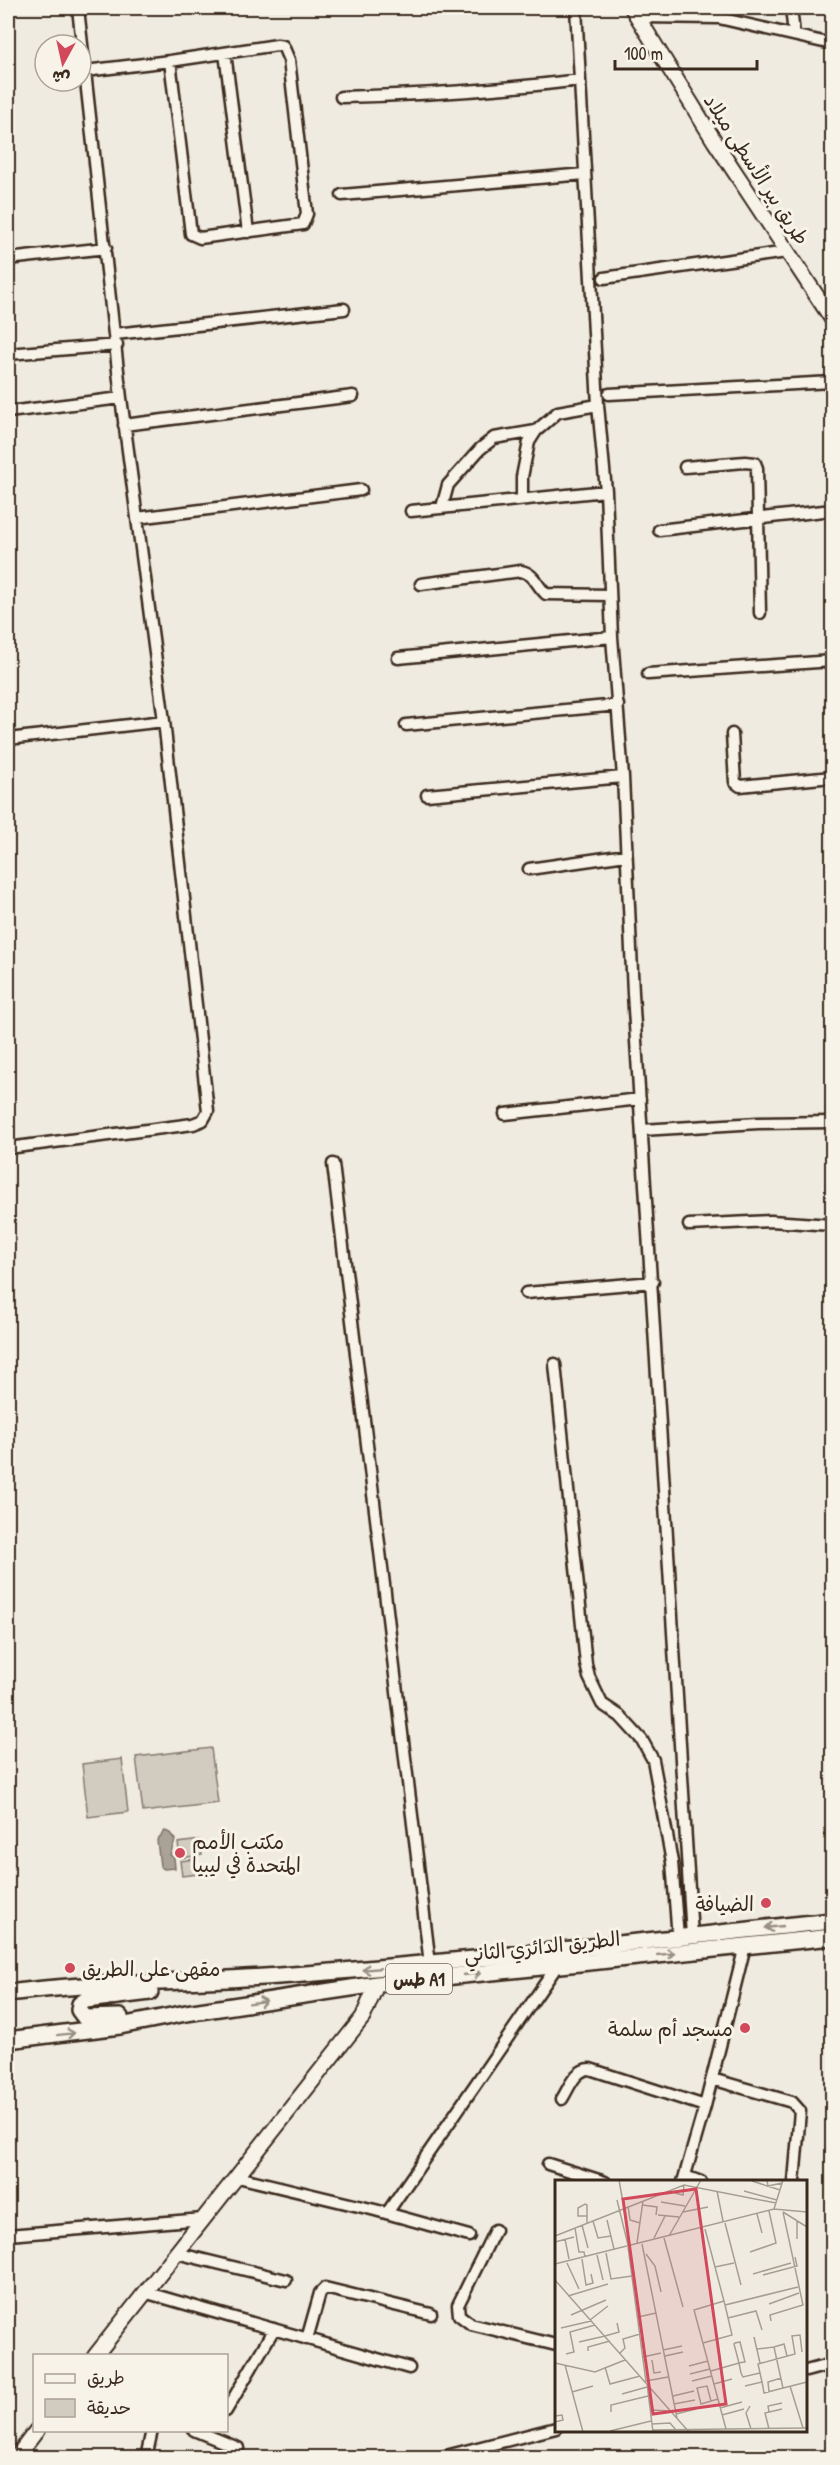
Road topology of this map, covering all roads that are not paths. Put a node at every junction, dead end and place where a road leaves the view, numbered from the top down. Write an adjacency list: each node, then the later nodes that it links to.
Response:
1 (78, 8): 5 (street)
2 (576, 8): 11 (street)
3 (791, 8): 6 (street)
4 (636, 12): 6 (street); 18 (main road, طريق بير الأسطى ميلاد)
5 (81, 33)
6 (794, 34): 7 (street)
7 (832, 44)
8 (225, 53): 9 (street); 16 (street); 16 (street)
9 (170, 62): 10 (street); 16 (street)
10 (93, 70)
11 (580, 80): 13 (street); 14 (street)
12 (88, 93): 17 (street)
13 (340, 97)
14 (585, 174): 15 (street); 29 (street)
15 (342, 195)
16 (248, 232)
17 (105, 248): 19 (street); 23 (street)
18 (787, 252): 20 (street); 22 (main road, طريق بير الأسطى ميلاد)
19 (8, 259)
20 (604, 278)
21 (344, 309): 23 (street)
22 (832, 320)
23 (116, 339): 24 (street); 28 (street)
24 (8, 354)
25 (832, 382): 26 (street)
26 (609, 394)
27 (353, 396): 31 (street)
28 (121, 398): 30 (street); 31 (street)
29 (598, 405): 32 (street); 35 (street)
30 (8, 412)
31 (124, 425): 40 (street)
32 (536, 431): 36 (street); 37 (street)
33 (685, 467): 41 (street)
34 (361, 490): 40 (street)
35 (606, 491): 36 (street); 44 (street)
36 (522, 498): 37 (street)
37 (442, 507): 39 (street)
38 (832, 510): 41 (street)
39 (411, 511)
40 (137, 518): 51 (street)
41 (758, 519): 42 (street); 45 (street)
42 (659, 531)
43 (421, 584): 44 (street)
44 (610, 595): 46 (street)
45 (760, 613)
46 (612, 637): 47 (street); 50 (street)
47 (398, 658)
48 (832, 661): 49 (street)
49 (648, 674)
50 (618, 705): 52 (street); 55 (street)
51 (164, 721): 54 (street); 64 (street)
52 (406, 725)
53 (732, 734): 56 (street)
54 (8, 738)
55 (623, 777): 57 (street); 58 (street)
56 (832, 777)
57 (427, 795)
58 (626, 855): 59 (street); 60 (street)
59 (529, 868)
60 (640, 1099): 61 (street); 63 (street)
61 (506, 1114)
62 (832, 1122): 63 (street)
63 (642, 1130): 68 (street)
64 (8, 1148)
65 (333, 1164): 75 (street)
66 (689, 1225): 67 (street)
67 (832, 1225)
68 (653, 1282): 69 (street); 72 (street)
69 (526, 1293)
70 (555, 1364): 72 (street)
71 (832, 1921): 72 (highway, الطريق الدائري الثاني / طس A1, one-way to 72)
72 (685, 1937): 75 (highway, الطريق الدائري الثاني / طس A1)
73 (832, 1937): 74 (highway, الطريق الدائري الثاني / طس A1)
74 (745, 1946): 76 (highway, الطريق الدائري الثاني / طس A1, one-way to 74); 82 (street)
75 (430, 1964): 77 (highway, الطريق الدائري الثاني / طس A1, one-way to 77)
76 (557, 1966): 78 (highway, الطريق الدائري الثاني / طس A1, one-way to 76); 90 (street)
77 (251, 1979): 79 (highway, الطريق الدائري الثاني / طس A1); 80 (highway)
78 (377, 1984): 80 (highway, الطريق الدائري الثاني / طس A1, one-way to 78); 86 (main road)
79 (8, 1993)
80 (186, 2013): 81 (highway, الطريق الدائري الثاني / طس A1, one-way to 80)
81 (8, 2040)
82 (712, 2079): 84 (street); 89 (street)
83 (562, 2099): 84 (street)
84 (705, 2106): 87 (street)
85 (548, 2164): 88 (street)
86 (238, 2177): 90 (street); 91 (main road)
87 (684, 2179)
88 (602, 2180)
89 (794, 2180)
90 (387, 2213): 94 (street)
91 (203, 2219): 93 (street); 95 (main road)
92 (495, 2230): 101 (street)
93 (8, 2235)
94 (469, 2236)
95 (176, 2253): 96 (street); 97 (main road)
96 (286, 2280)
97 (144, 2292): 99 (street); 102 (main road)
98 (430, 2314): 100 (street)
99 (273, 2329): 100 (street); 106 (street)
100 (307, 2338): 104 (street)
101 (555, 2345)
102 (96, 2354)
103 (832, 2364): 105 (street)
104 (409, 2368)
105 (807, 2371)
106 (228, 2408)
107 (555, 2428): 114 (street)
108 (35, 2432): 112 (main road)
109 (152, 2432): 113 (street)
110 (199, 2432): 111 (street)
111 (238, 2448)
112 (16, 2457)
113 (146, 2457)
114 (438, 2457)

